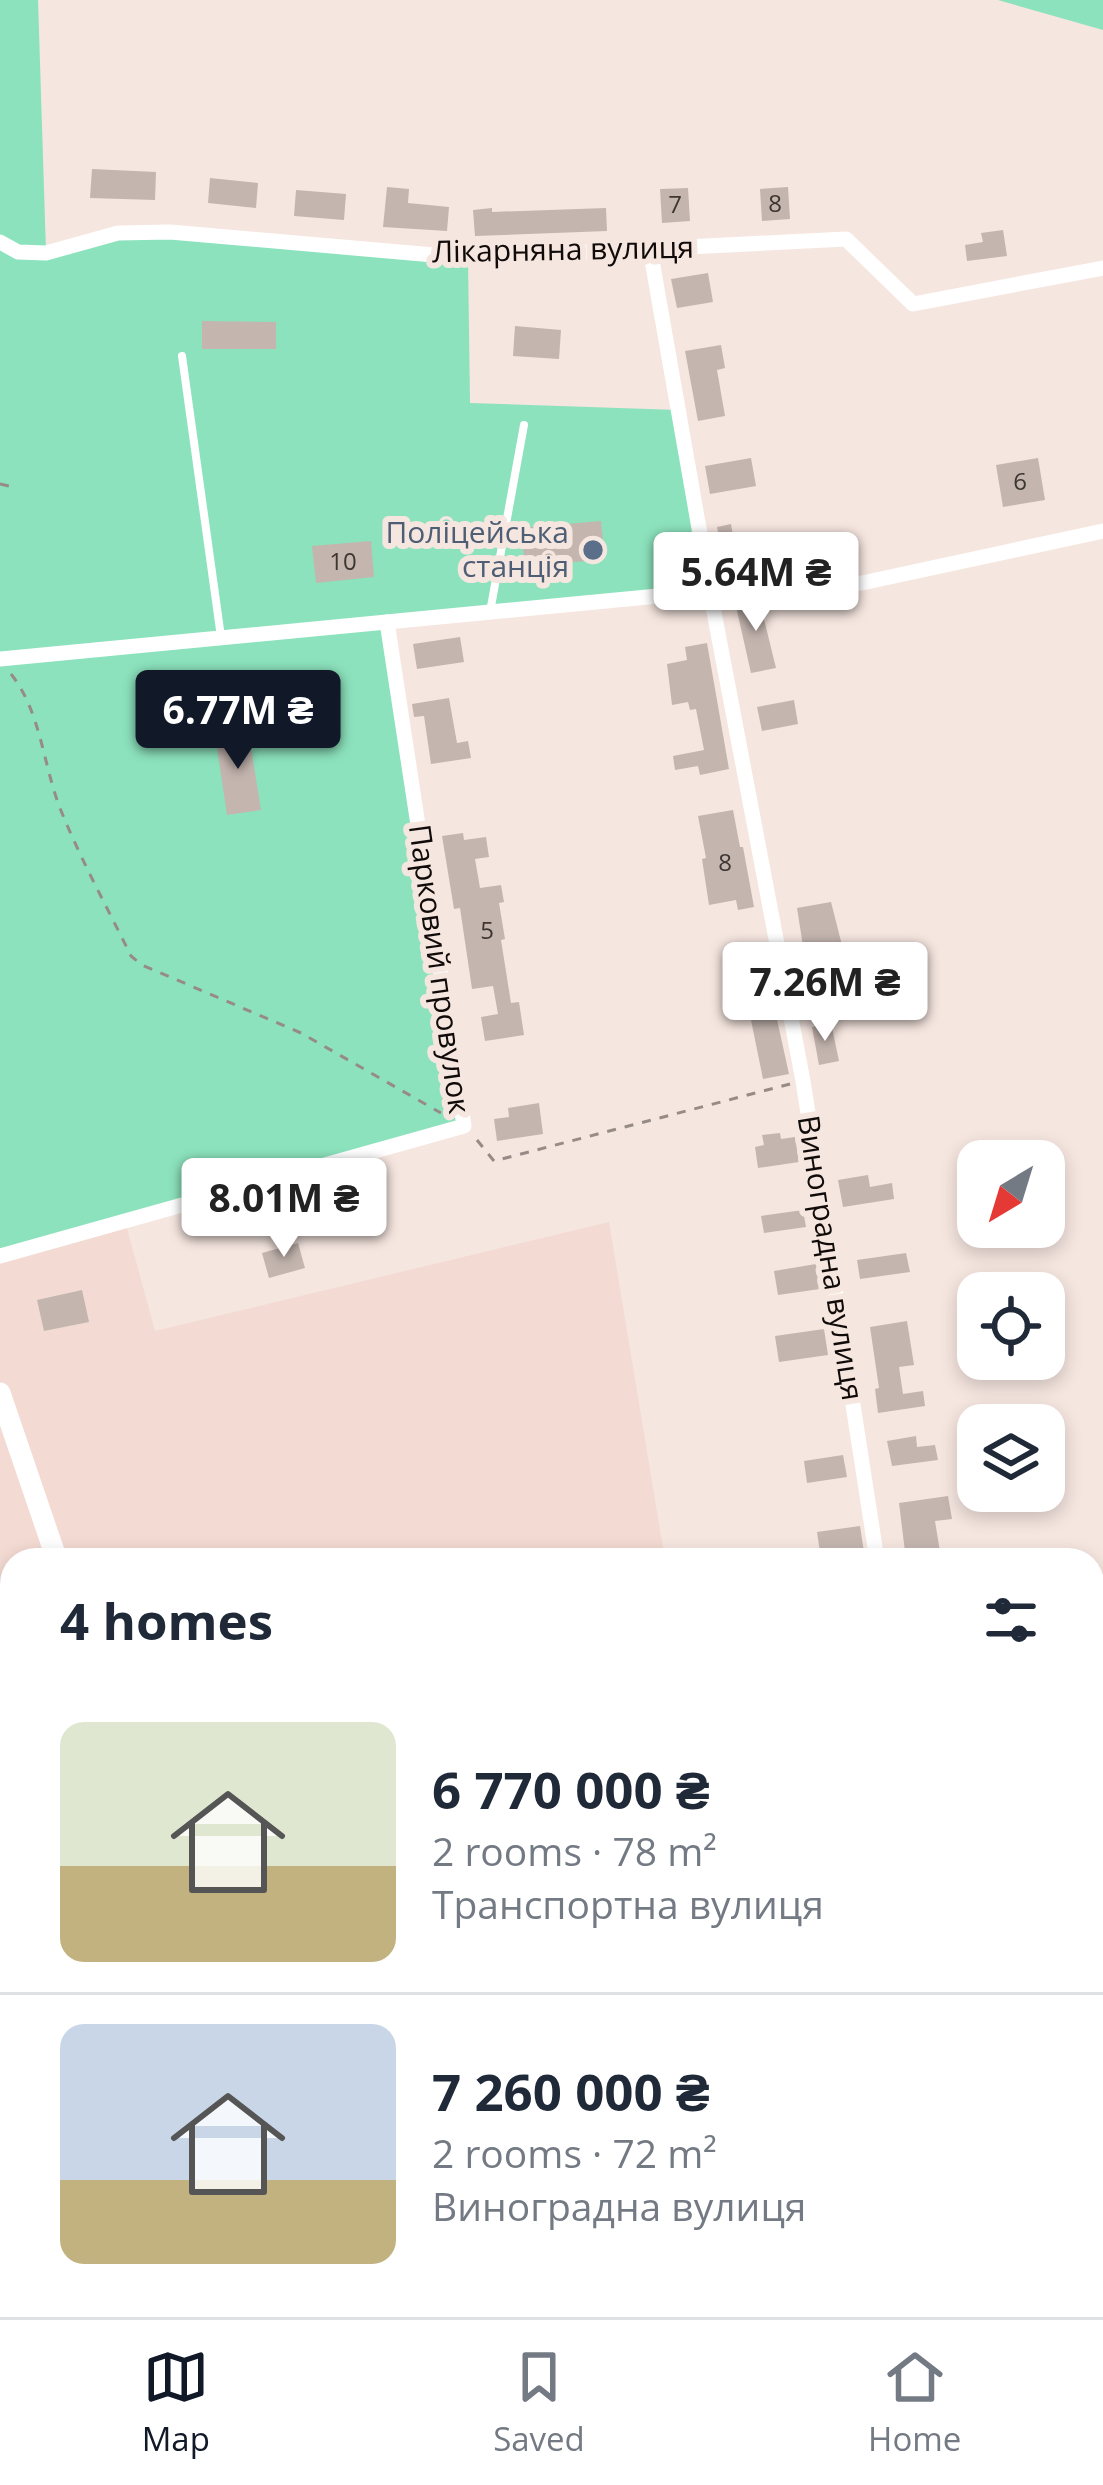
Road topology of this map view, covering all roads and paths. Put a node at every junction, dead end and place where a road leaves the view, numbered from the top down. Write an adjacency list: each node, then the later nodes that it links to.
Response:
1 (0, 242): 2 (street, Лікарняна вулиця)
2 (650, 249): 3 (street, Лікарняна вулиця); 9 (street, Виноградна вулиця)
3 (1103, 268)
4 (182, 356): 12 (lane)
5 (524, 425): 10 (lane)
6 (0, 484): 7 (path)
7 (9, 486)
8 (1103, 531): 9 (street)
9 (710, 591): 10 (street); 14 (street, Виноградна вулиця)
10 (490, 612): 11 (street)
11 (387, 622): 12 (street); 15 (street, Парковий провулок)
12 (221, 638): 13 (street)
13 (4, 666): 15 (path)
14 (803, 1081): 15 (path); 19 (street, Виноградна вулиця)
15 (464, 1126): 16 (street, Парковий провулок)
16 (0, 1256)
17 (0, 1393): 18 (street)
18 (53, 1548)
19 (875, 1548)

